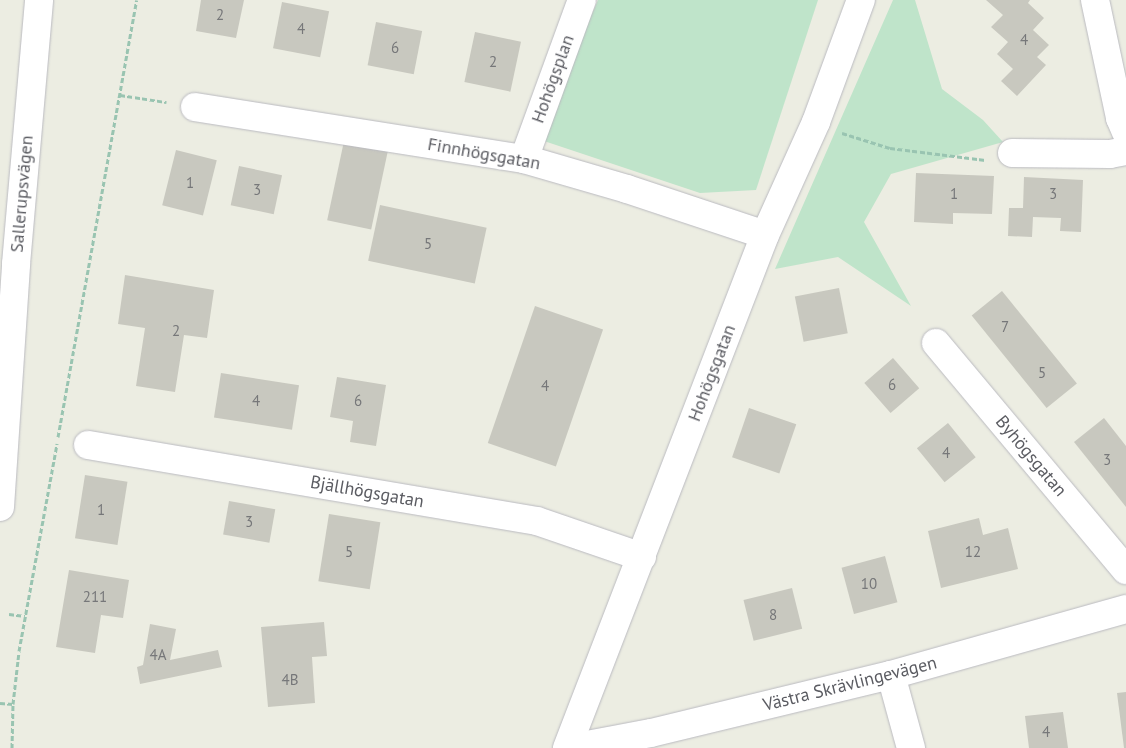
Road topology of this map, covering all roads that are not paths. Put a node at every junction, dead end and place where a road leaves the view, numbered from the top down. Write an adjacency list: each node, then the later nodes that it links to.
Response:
1 (40, 0): 13 (street, Sallerupsvägen)
2 (582, 0): 9 (street, Hohögsplan)
3 (861, 0): 10 (street, Hohögsgatan)
4 (1095, 0): 6 (street)
5 (195, 107): 9 (street, Finnhögsgatan)
6 (1126, 132)
7 (1126, 151): 8 (street)
8 (1012, 153)
9 (524, 159): 10 (street, Finnhögsgatan)
10 (765, 235): 14 (street, Hohögsgatan)
11 (936, 343): 15 (street, Byhögsgatan)
12 (88, 445): 14 (street, Bjällhögsgatan)
13 (0, 508)
14 (642, 557): 18 (street, Hohögsgatan)
15 (1126, 570)
16 (1126, 609): 17 (street, Västra Skrävlingevägen)
17 (891, 675): 19 (street, Västra Skrävlingevägen); 20 (street)
18 (566, 748)
19 (571, 748)
20 (911, 748)

